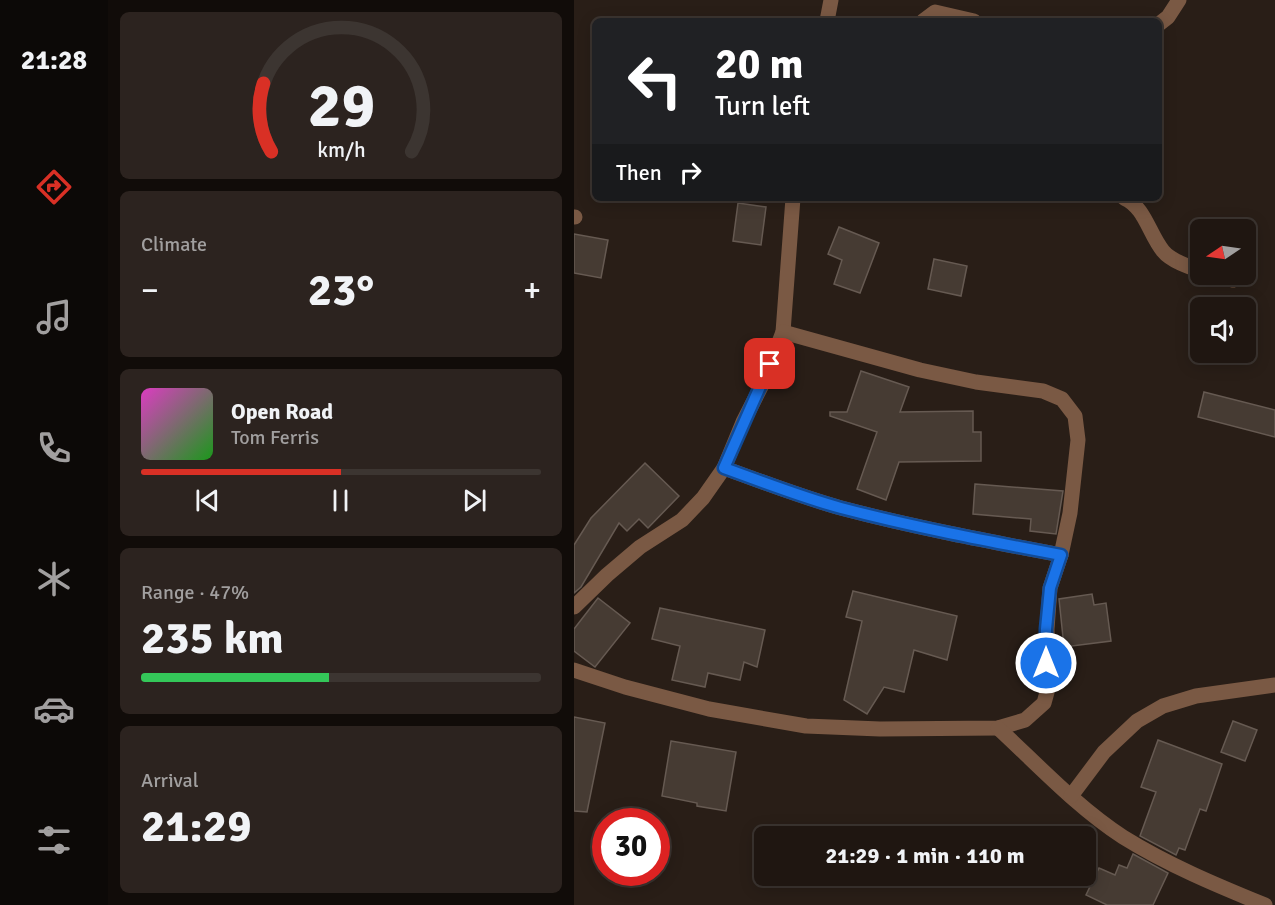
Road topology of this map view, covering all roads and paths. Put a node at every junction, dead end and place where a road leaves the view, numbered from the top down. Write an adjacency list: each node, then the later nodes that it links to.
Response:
1 (831, 0): 3 (street)
2 (1179, 0): 6 (street)
3 (828, 18)
4 (927, 18): 5 (street)
5 (961, 18)
6 (1162, 22)
7 (793, 201): 10 (street)
8 (1131, 201): 9 (street)
9 (1190, 266)
10 (783, 332): 11 (street); 12 (street)
11 (724, 468): 12 (street); 13 (street)
12 (1061, 555): 16 (street)
13 (574, 608)
14 (574, 670): 16 (street)
15 (1274, 685): 17 (street)
16 (998, 728): 17 (street)
17 (1071, 796): 18 (street)
18 (1265, 905)

